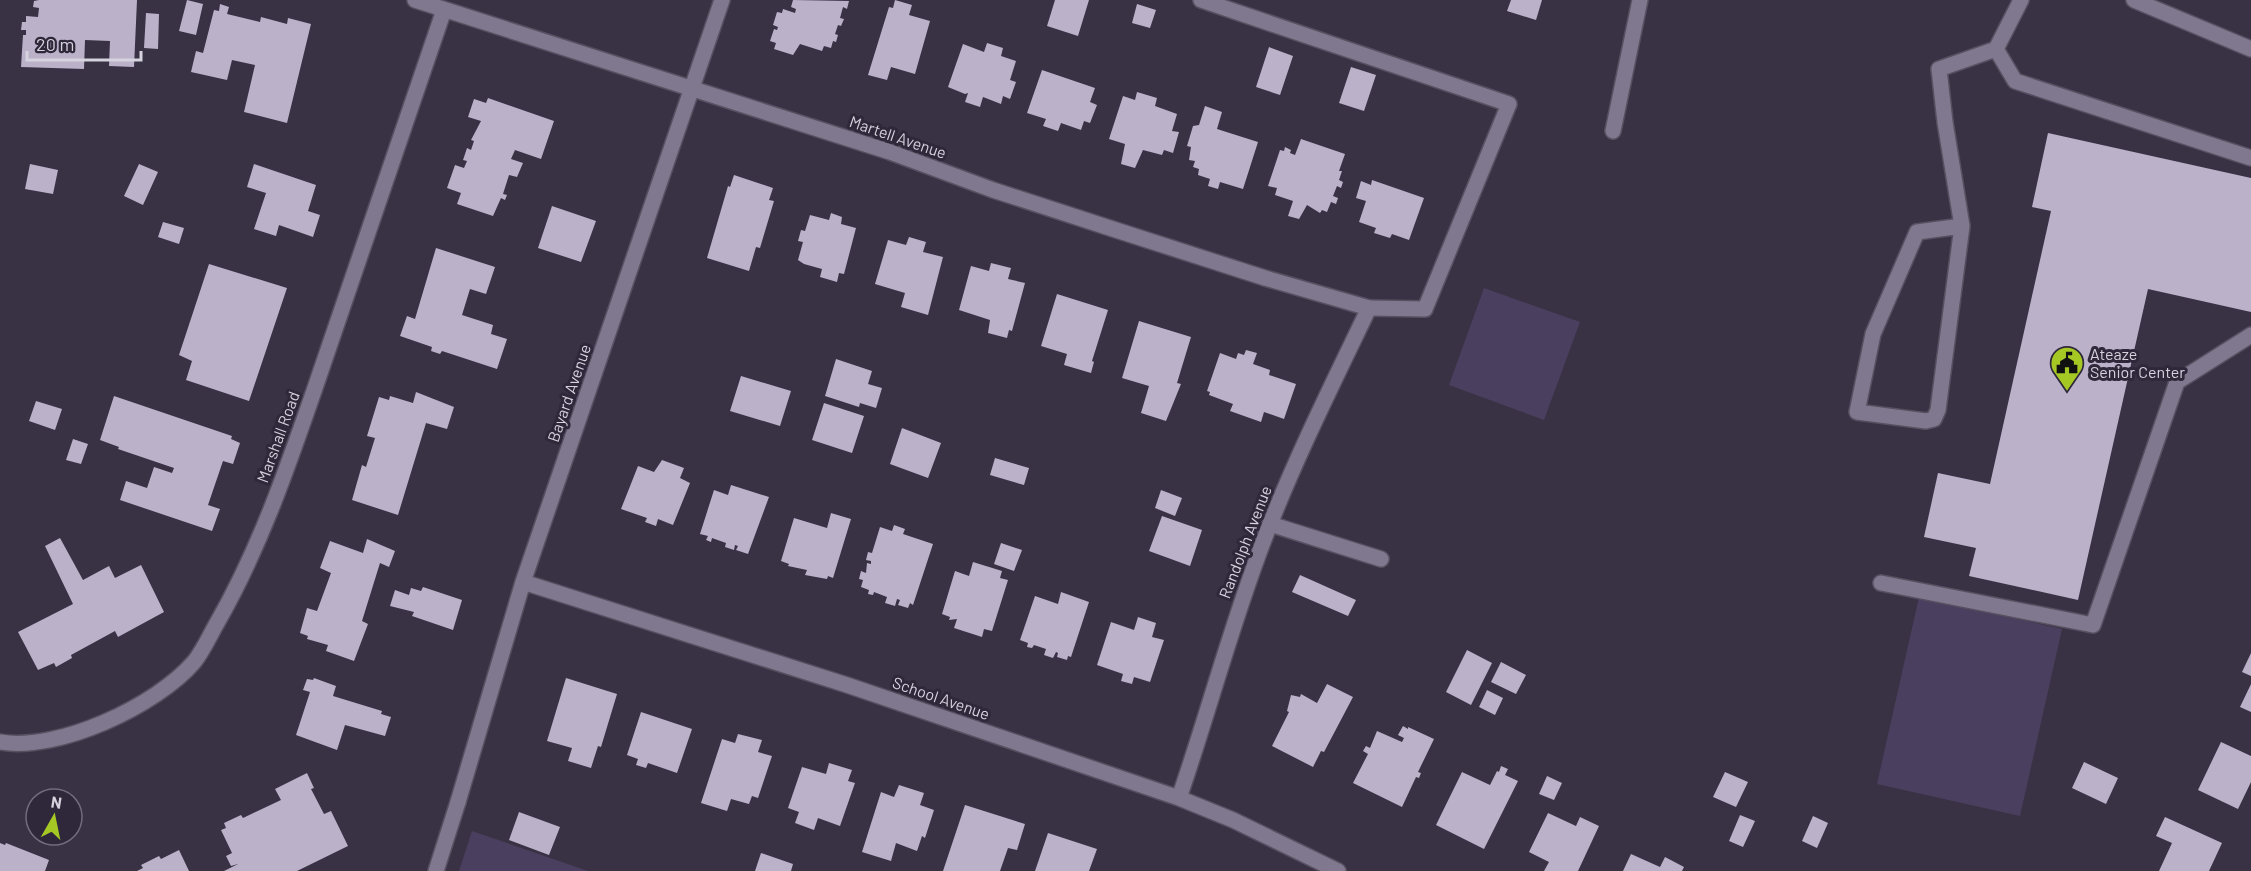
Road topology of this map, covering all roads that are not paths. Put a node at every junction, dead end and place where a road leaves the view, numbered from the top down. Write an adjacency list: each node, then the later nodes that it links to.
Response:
1 (415, 0): 7 (street, Martell Avenue)
2 (722, 0): 10 (street, Bayard Avenue)
3 (1201, 0): 14 (street, Martell Avenue)
4 (1640, 0): 11 (street)
5 (2021, 0): 8 (street)
6 (2134, 0): 9 (street)
7 (444, 10): 10 (street, Martell Avenue); 20 (street, Marshall Road)
8 (1996, 49): 12 (street); 13 (street)
9 (2251, 49)
10 (691, 90): 14 (street, Martell Avenue); 18 (street, Bayard Avenue)
11 (1613, 131)
12 (2251, 158)
13 (1962, 226): 13 (street)
14 (1369, 308): 16 (street, Randolph Avenue)
15 (2251, 335): 19 (street)
16 (1270, 524): 17 (street); 21 (street, Randolph Avenue)
17 (1381, 559)
18 (523, 582): 21 (street, School Avenue); 22 (street, Bayard Avenue)
19 (1881, 583)
20 (0, 742)
21 (1179, 798): 23 (street, School Avenue)
22 (436, 871)
23 (1338, 871)

